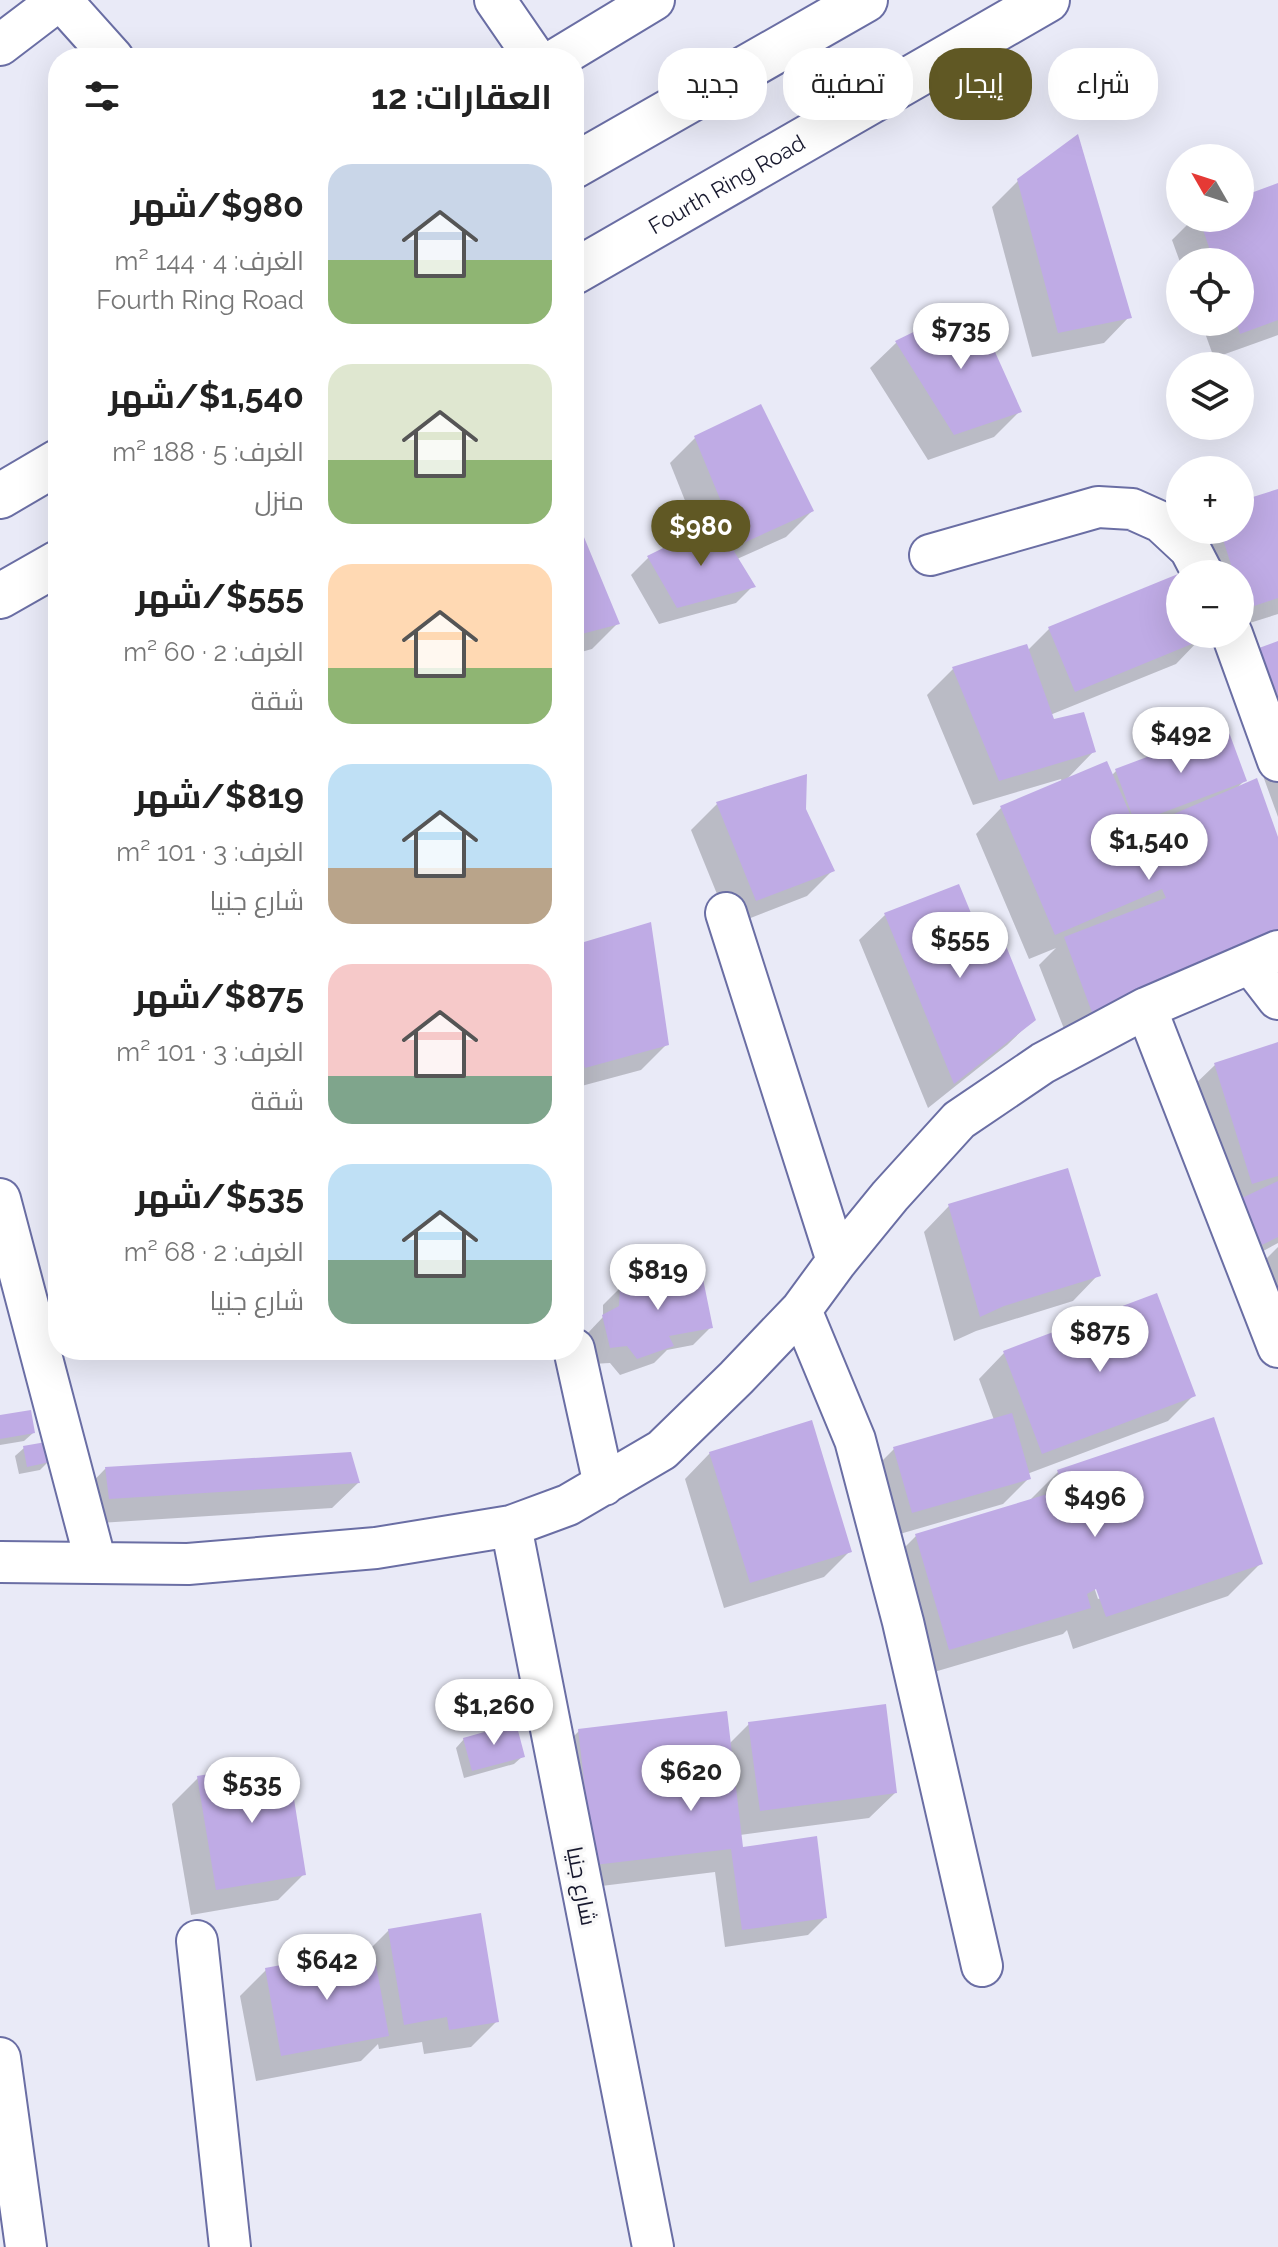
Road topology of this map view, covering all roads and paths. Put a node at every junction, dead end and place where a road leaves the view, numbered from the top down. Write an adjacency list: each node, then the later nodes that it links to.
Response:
1 (60, 0): 6 (street); 7 (street)
2 (495, 0): 8 (street)
3 (654, 0): 9 (street)
4 (865, 0): 10 (main road)
5 (1047, 0): 11 (main road, Fourth Ring Road)
6 (0, 45)
7 (104, 48)
8 (528, 48)
9 (575, 48)
10 (584, 160)
11 (584, 266)
12 (48, 468): 13 (main road)
13 (0, 496)
14 (930, 555): 15 (street)
15 (1196, 560)
16 (48, 569): 17 (main road)
17 (0, 596)
18 (1237, 648): 19 (street)
19 (1278, 761)
20 (726, 913): 25 (street)
21 (1264, 957): 22 (street); 23 (street)
22 (1278, 999)
23 (1146, 1008): 25 (street); 27 (street)
24 (0, 1199): 32 (street)
25 (837, 1261): 26 (street)
26 (801, 1310): 29 (street); 34 (street)
27 (1278, 1347)
28 (576, 1360): 29 (street)
29 (604, 1485): 30 (street)
30 (511, 1526): 32 (street); 38 (street, شارع جنيا)
31 (0, 1562): 32 (street)
32 (96, 1563)
33 (197, 1941): 37 (street)
34 (982, 1966)
35 (0, 2058): 36 (street)
36 (26, 2247)
37 (230, 2247)
38 (653, 2247)

